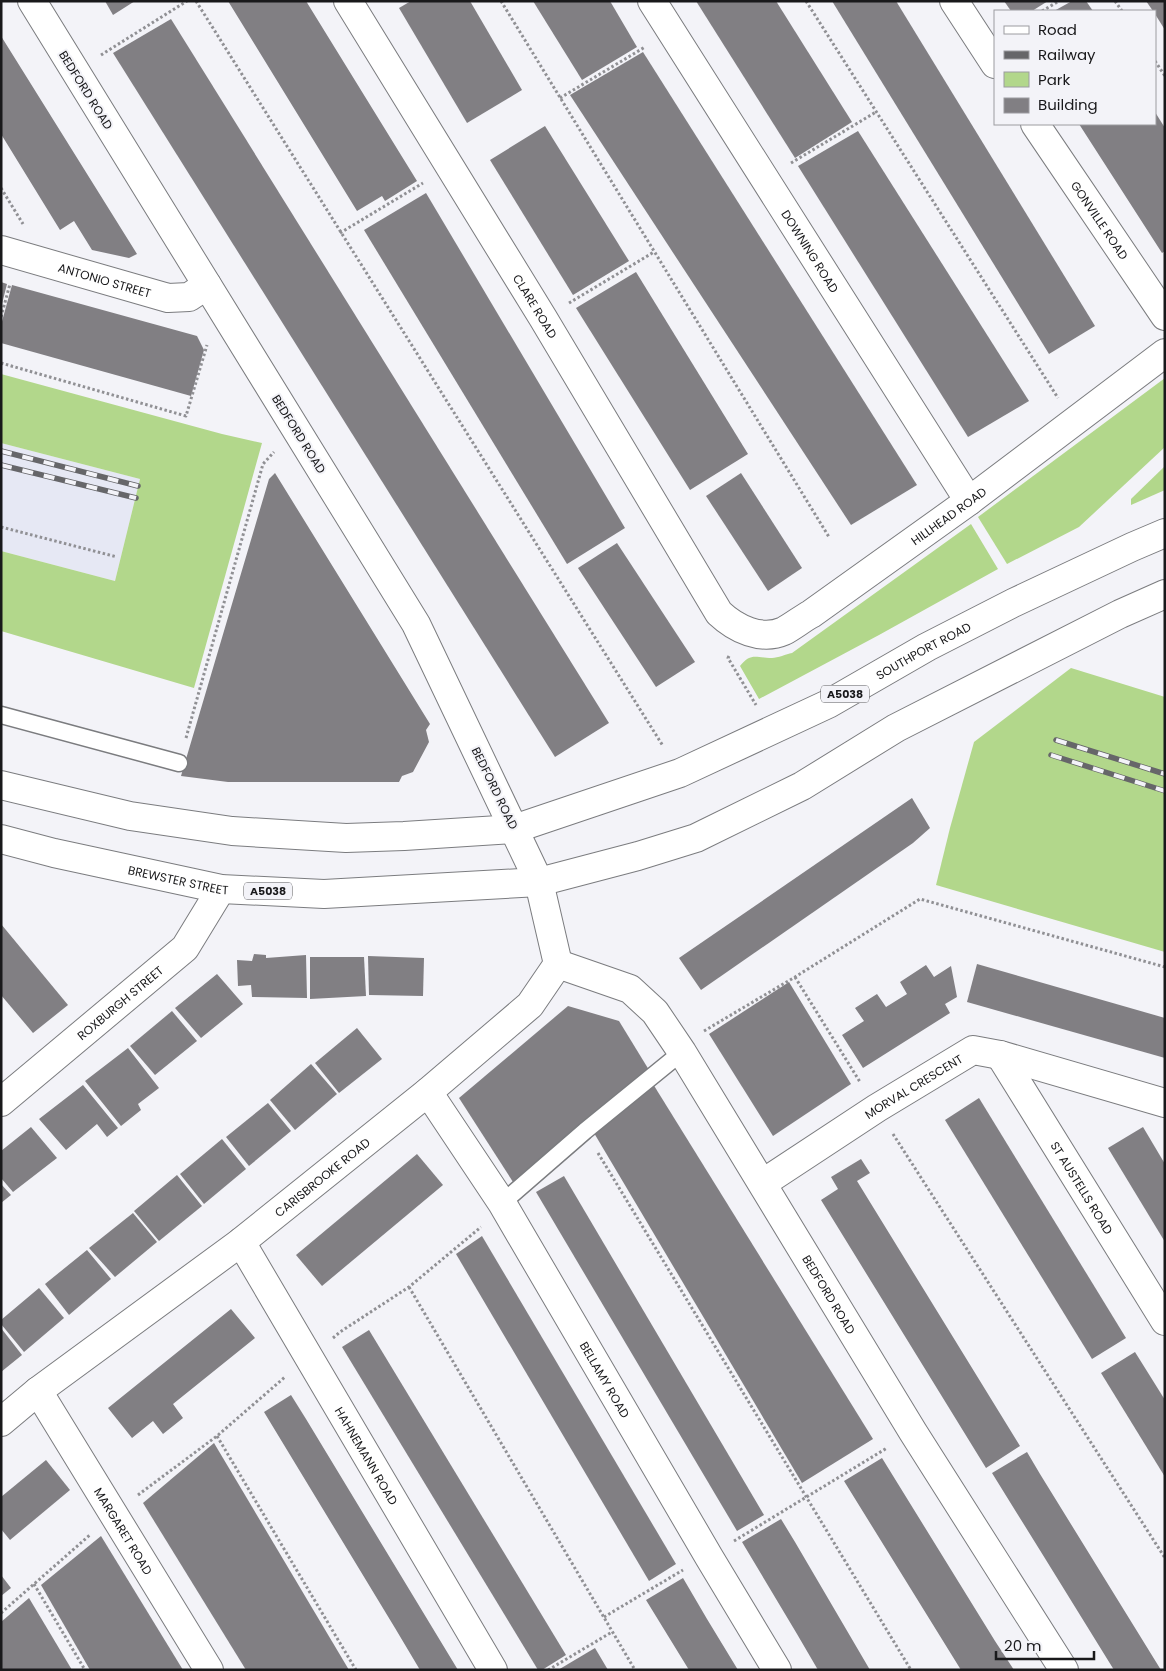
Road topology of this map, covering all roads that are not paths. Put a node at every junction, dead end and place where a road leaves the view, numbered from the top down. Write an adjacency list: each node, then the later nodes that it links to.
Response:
1 (32, 1): 8 (street, BEDFORD ROAD)
2 (348, 1): 14 (street, CLARE ROAD)
3 (652, 1): 11 (street, DOWNING ROAD)
4 (954, 1): 5 (street)
5 (994, 62)
6 (1036, 125): 9 (street, GONVILLE ROAD)
7 (1, 250): 8 (street, ANTONIO STREET)
8 (213, 295): 18 (street, BEDFORD ROAD)
9 (1165, 316)
10 (1165, 353): 11 (street, HILLHEAD ROAD)
11 (969, 501): 14 (street, HILLHEAD ROAD)
12 (1165, 533): 18 (street, SOUTHPORT ROAD / A5038)
13 (1165, 594): 20 (street, A5038)
14 (727, 620)
15 (1, 715): 16 (lane)
16 (179, 763)
17 (1, 785): 18 (street, A5038)
18 (514, 829): 20 (street, BEDFORD ROAD)
19 (1, 839): 21 (street, BREWSTER STREET / A5038)
20 (539, 882): 21 (street, BREWSTER STREET / A5038); 22 (street)
21 (221, 889): 26 (street, ROXBURGH STREET)
22 (558, 964): 23 (street, BEDFORD ROAD); 25 (street, CARISBROOKE ROAD)
23 (681, 1049): 28 (street, BEDFORD ROAD); 29 (lane)
24 (1000, 1054): 27 (street, MORVAL CRESCENT); 28 (street, MORVAL CRESCENT); 31 (street, ST AUSTELLS ROAD)
25 (428, 1092): 29 (street, BELLAMY ROAD); 30 (street, CARISBROOKE ROAD)
26 (1, 1102)
27 (1165, 1103)
28 (763, 1183): 37 (street, BEDFORD ROAD)
29 (502, 1203): 36 (street, BELLAMY ROAD)
30 (240, 1242): 32 (street, CARISBROOKE ROAD); 35 (street, HAHNEMANN ROAD)
31 (1165, 1321)
32 (38, 1392): 33 (street, CARISBROOKE ROAD); 34 (street, MARGARET ROAD)
33 (1, 1422)
34 (209, 1670)
35 (493, 1670)
36 (777, 1670)
37 (1064, 1670)

